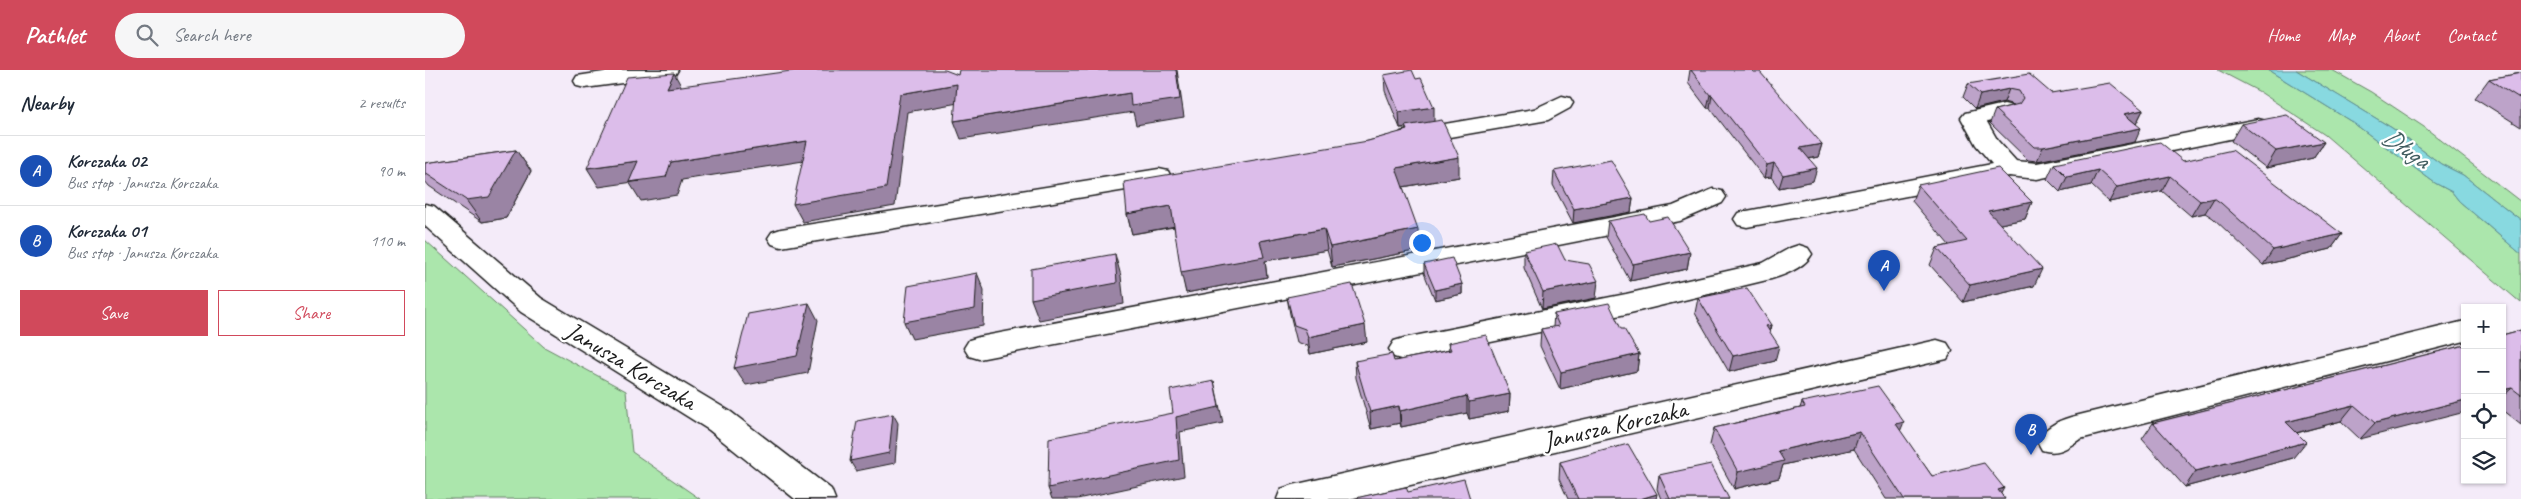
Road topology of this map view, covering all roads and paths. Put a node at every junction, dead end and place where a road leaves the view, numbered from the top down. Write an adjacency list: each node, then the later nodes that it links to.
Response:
1 (667, 70): 2 (street)
2 (585, 81)
3 (1562, 103): 6 (street)
4 (2003, 111): 7 (street)
5 (2258, 126): 7 (street)
6 (1383, 141)
7 (2009, 168): 11 (street)
8 (1185, 173): 12 (street)
9 (1713, 197): 15 (street)
10 (425, 212): 19 (street, Janusza Korczaka)
11 (1747, 219)
12 (781, 238)
13 (1799, 254): 16 (street)
14 (2461, 331): 18 (street)
15 (979, 348)
16 (1405, 349)
17 (1937, 351): 20 (street, Janusza Korczaka)
18 (2053, 441)
19 (819, 499)
20 (1293, 499)

